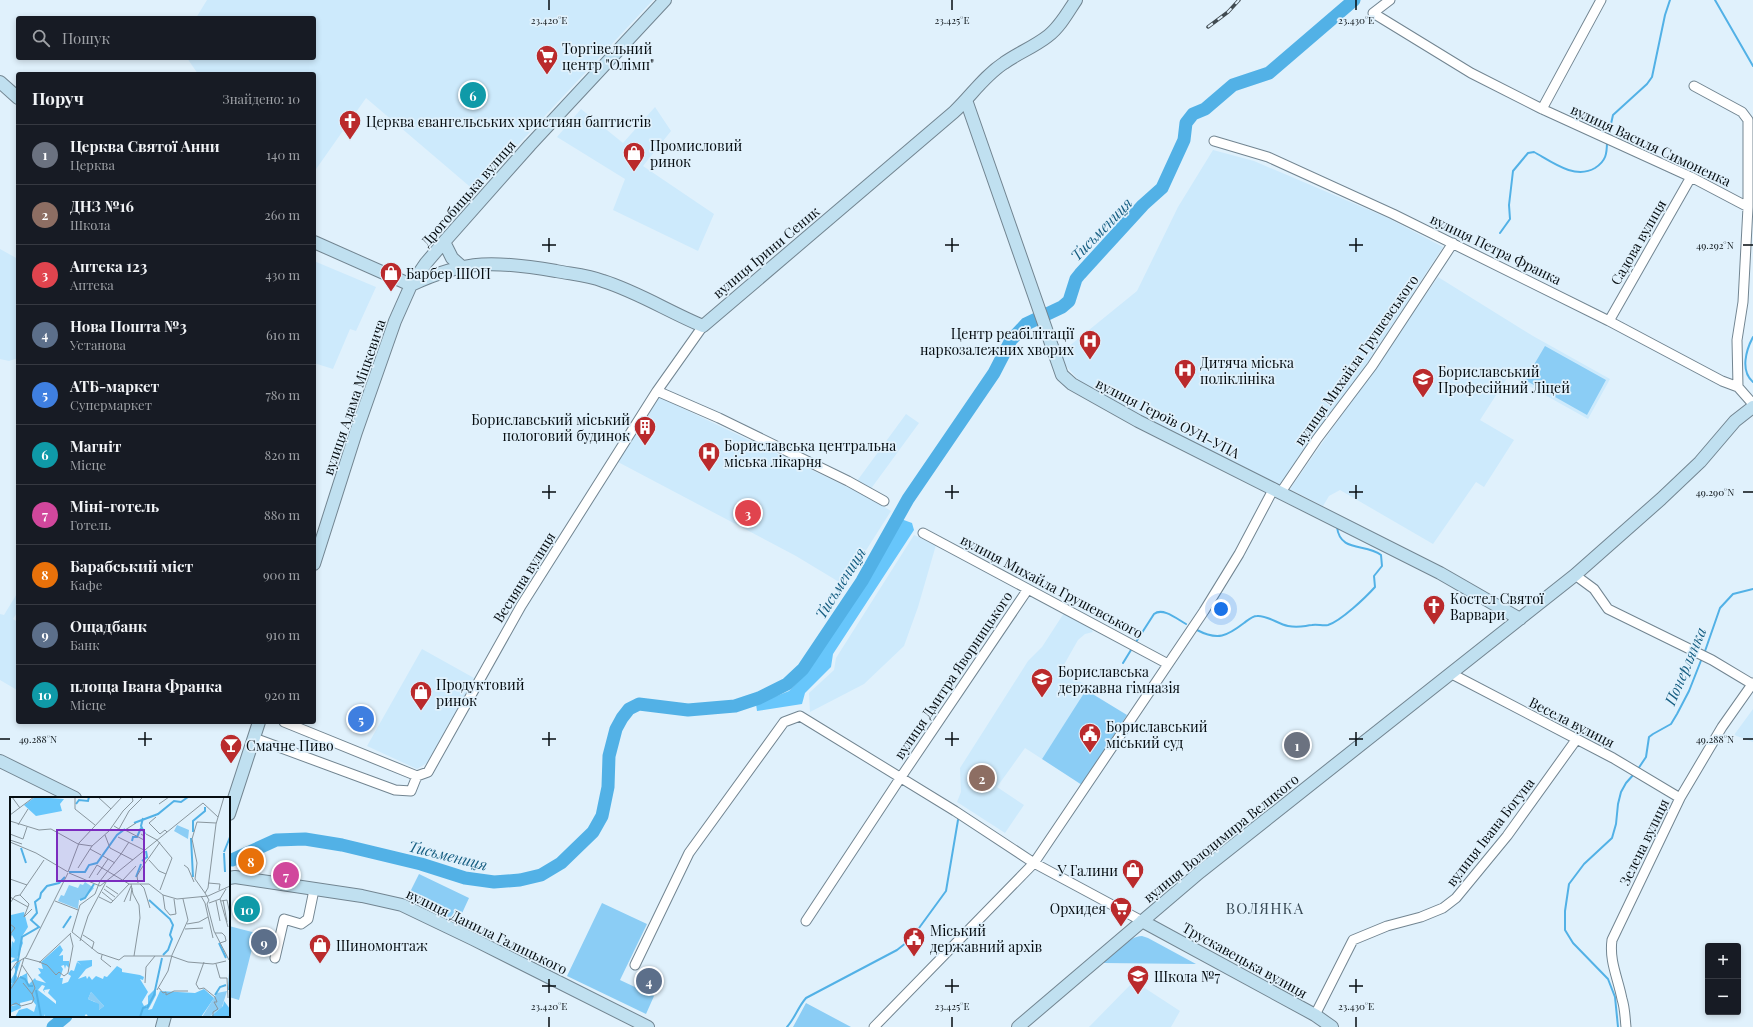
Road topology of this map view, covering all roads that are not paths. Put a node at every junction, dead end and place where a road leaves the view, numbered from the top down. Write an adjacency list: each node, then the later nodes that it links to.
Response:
1 (665, 0): 13 (street, Дрогобицька вулиця)
2 (1076, 0): 8 (street, вулиця Ірини Сеник)
3 (1390, 0): 9 (street, вулиця Василя Симоненка)
4 (1601, 0): 9 (street)
5 (0, 82): 7 (street)
6 (1694, 86): 12 (street, вулиця Василя Симоненка)
7 (16, 96)
8 (966, 100): 19 (street, вулиця Ірини Сеник); 23 (street, вулиця Героїв ОУН-УПА)
9 (1542, 109): 11 (street, вулиця Василя Симоненка)
10 (1214, 141): 15 (street, вулиця Петра Франка)
11 (1691, 177): 12 (street, вулиця Василя Симоненка); 18 (street, Садова вулиця)
12 (1748, 207): 20 (street, вулиця Василя Симоненка)
13 (444, 242): 16 (street); 17 (street, Дрогобицька вулиця)
14 (316, 243): 17 (street)
15 (1453, 243): 18 (street, вулиця Петра Франка); 23 (street, вулиця Михайла Грушевського)
16 (462, 267): 17 (street); 19 (street)
17 (411, 285): 26 (street, вулиця Адама Міцкевича)
18 (1609, 321): 20 (street, вулиця Петра Франка)
19 (703, 326): 21 (street, Весняна вулиця)
20 (1738, 387): 22 (street, вулиця Петра Франка)
21 (657, 391): 24 (street); 38 (street, Весняна вулиця)
22 (1753, 406): 27 (street, вулиця Володимира Великого)
23 (1277, 490): 29 (street, вулиця Героїв ОУН-УПА); 30 (street, вулиця Михайла Грушевського)
24 (884, 502)
25 (923, 533): 28 (street, вулиця Михайла Грушевського)
26 (316, 558)
27 (1575, 575): 29 (street, вулиця Володимира Великого); 32 (street)
28 (1028, 589): 30 (street, вулиця Михайла Грушевського); 39 (street, вулиця Дмитра Яворницького)
29 (1520, 619): 31 (street, вулиця Володимира Великого)
30 (1168, 664): 43 (street, вулиця Михайла Грушевського)
31 (1450, 673): 36 (street, Весела вулиця); 47 (street, вулиця Володимира Великого)
32 (1753, 684): 41 (street, Зелена вулиця)
33 (258, 724): 35 (street)
34 (289, 724): 38 (street)
35 (254, 738): 38 (street, Весняна вулиця); 42 (street)
36 (1576, 740): 41 (street, Весела вулиця); 50 (street, вулиця Івана Богуна)
37 (0, 761): 40 (street)
38 (417, 776)
39 (901, 777): 43 (street, вулиця Дмитра Яворницького); 46 (street, вулиця Дмитра Яворницького); 49 (street, вулиця Дмитра Яворницького)
40 (73, 797)
41 (1680, 798): 57 (street, Зелена вулиця)
42 (230, 811)
43 (1034, 863): 47 (street, вулиця Дмитра Яворницького); 54 (street, вулиця Михайла Грушевського)
44 (230, 876): 45 (street, вулиця Данила Галицького)
45 (314, 890): 48 (street); 53 (street, вулиця Данила Галицького)
46 (806, 920)
47 (1142, 921): 50 (street, Трускавецька вулиця); 55 (street, вулиця Володимира Великого)
48 (275, 958)
49 (635, 965)
50 (1315, 1015): 56 (street, Трускавецька вулиця)
51 (165, 1017): 52 (street)
52 (162, 1027)
53 (648, 1027)
54 (874, 1027)
55 (1018, 1027)
56 (1332, 1027)
57 (1626, 1027)

